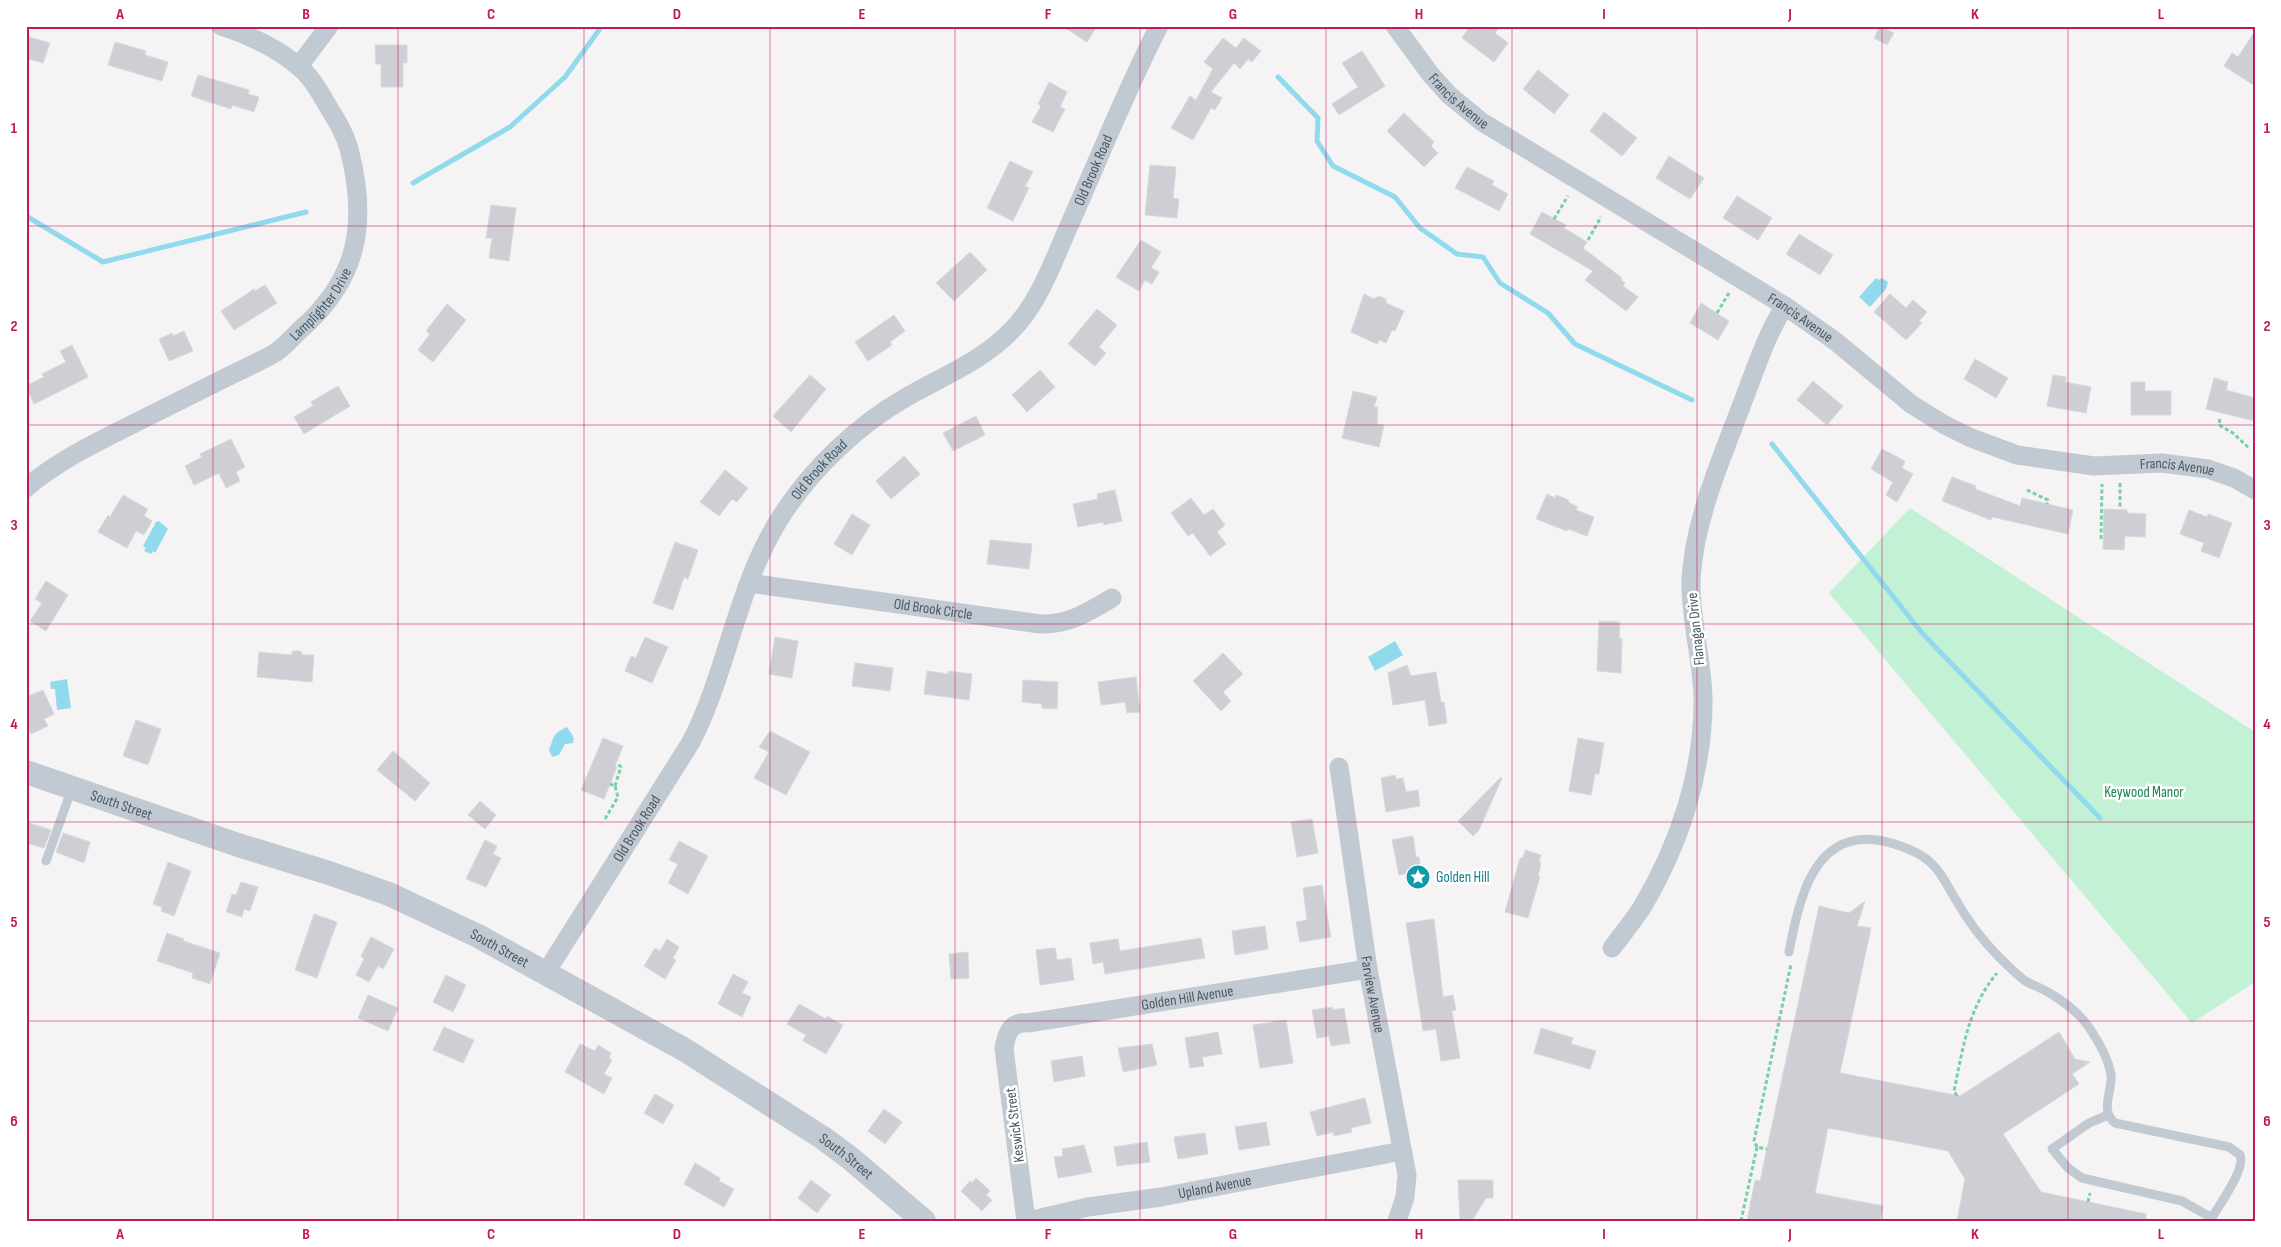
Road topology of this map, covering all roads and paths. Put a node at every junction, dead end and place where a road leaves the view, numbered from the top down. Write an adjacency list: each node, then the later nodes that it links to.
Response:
1 (221, 26): 5 (street, Lamplighter Drive)
2 (329, 26): 5 (street)
3 (1159, 26): 23 (street, Old Brook Road)
4 (1396, 26): 11 (street, Francis Avenue)
5 (299, 66): 17 (street, Lamplighter Drive)
6 (1568, 196): 8 (path)
7 (1601, 217): 9 (path)
8 (1554, 219)
9 (1588, 240)
10 (1729, 293): 12 (path)
11 (1785, 306): 19 (street, Francis Avenue); 33 (street, Flanagan Drive)
12 (1717, 313)
13 (2220, 419): 14 (path)
14 (2250, 449)
15 (2120, 483): 21 (path)
16 (2102, 484): 22 (path)
17 (26, 488)
18 (2027, 490): 20 (path)
19 (2255, 490)
20 (2047, 504)
21 (2120, 509)
22 (2101, 539)
23 (750, 583): 24 (street, Old Brook Circle); 37 (street, Old Brook Road)
24 (1112, 598)
25 (617, 763): 29 (path)
26 (1339, 766): 36 (street, Farview Avenue)
27 (26, 772): 30 (street, South Street)
28 (610, 784): 29 (path)
29 (615, 786): 31 (path)
30 (72, 788): 32 (lane); 37 (street, South Street)
31 (606, 820)
32 (46, 861)
33 (1612, 948)
34 (1789, 952): 35 (lane); 41 (path)
35 (2005, 963): 39 (path); 40 (lane)
36 (1368, 969): 38 (street, Golden Hill Avenue); 43 (street, Farview Avenue)
37 (545, 974): 45 (street, South Street)
38 (1008, 1031): 46 (street, Keswick Street)
39 (1957, 1096)
40 (2108, 1115): 44 (lane); 44 (lane)
41 (1757, 1148): 42 (path); 48 (path)
42 (1767, 1149)
43 (1402, 1151): 46 (street, Upland Avenue); 47 (street, Farview Avenue)
44 (2211, 1219)
45 (924, 1221)
46 (1027, 1221)
47 (1397, 1221)
48 (1741, 1221)

